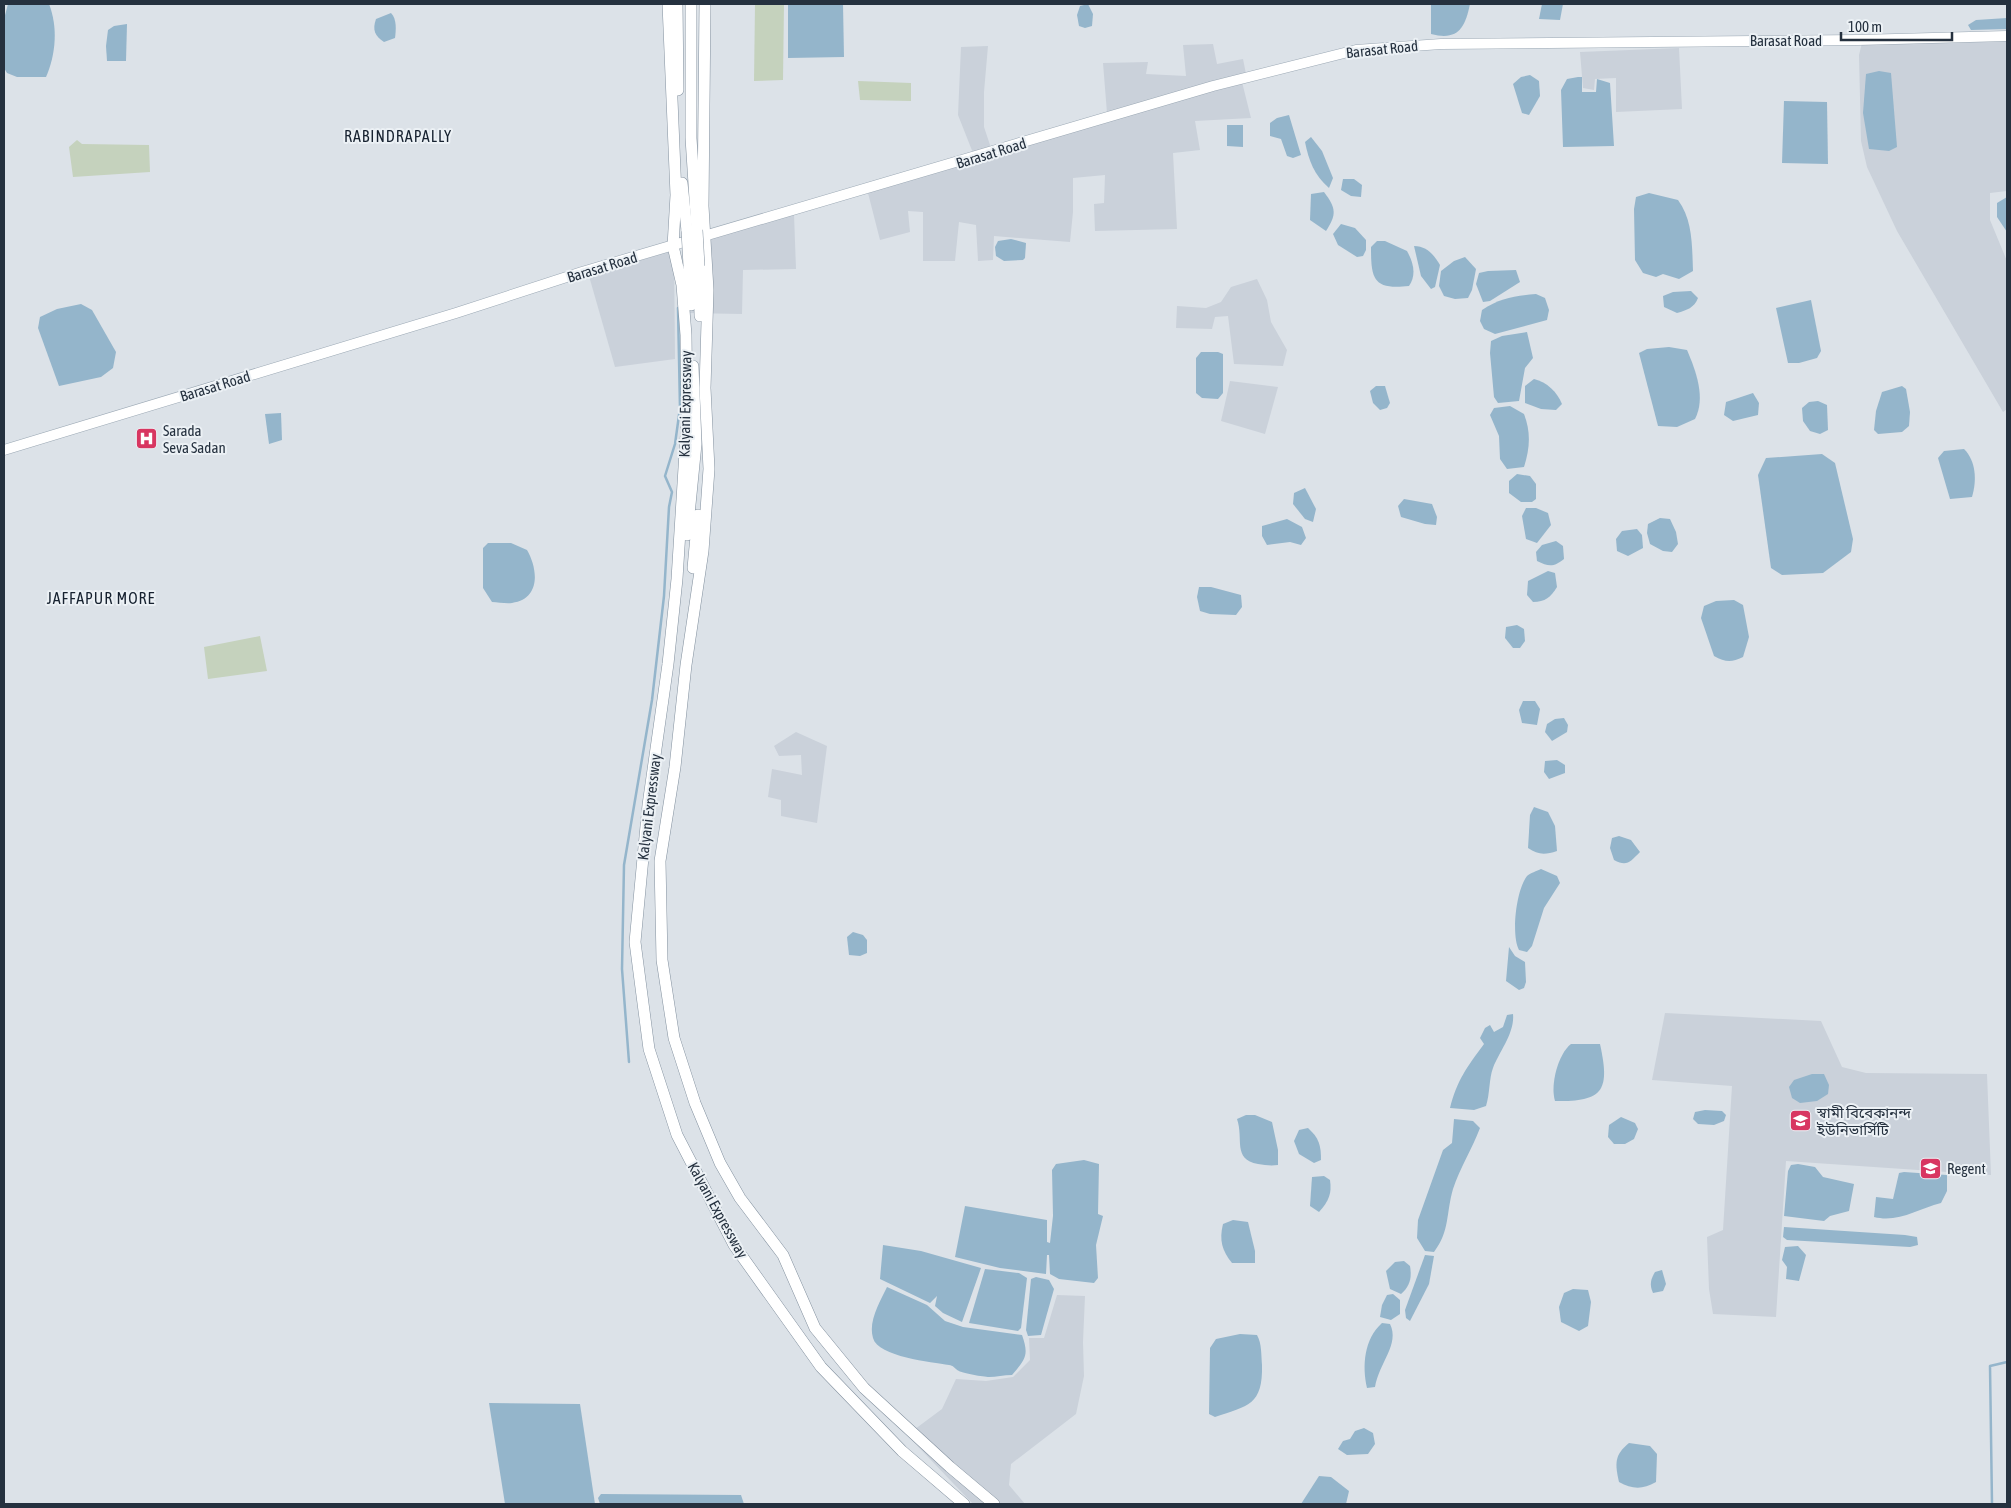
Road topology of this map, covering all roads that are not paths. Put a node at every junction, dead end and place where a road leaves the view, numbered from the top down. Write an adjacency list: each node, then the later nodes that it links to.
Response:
1 (668, 4): 7 (highway, Kalyani Expressway)
2 (678, 4): 6 (highway)
3 (691, 4): 6 (highway)
4 (705, 4): 6 (highway)
5 (2007, 36): 6 (main road, Barasat Road)
6 (697, 233): 7 (main road, Barasat Road); 9 (highway, bridge); 11 (highway)
7 (673, 246): 8 (main road, Barasat Road); 10 (highway, Kalyani Expressway)
8 (4, 450)
9 (698, 474): 10 (highway); 11 (highway)
10 (669, 658): 12 (highway, Kalyani Expressway)
11 (686, 665): 13 (highway)
12 (964, 1504)
13 (994, 1504)

